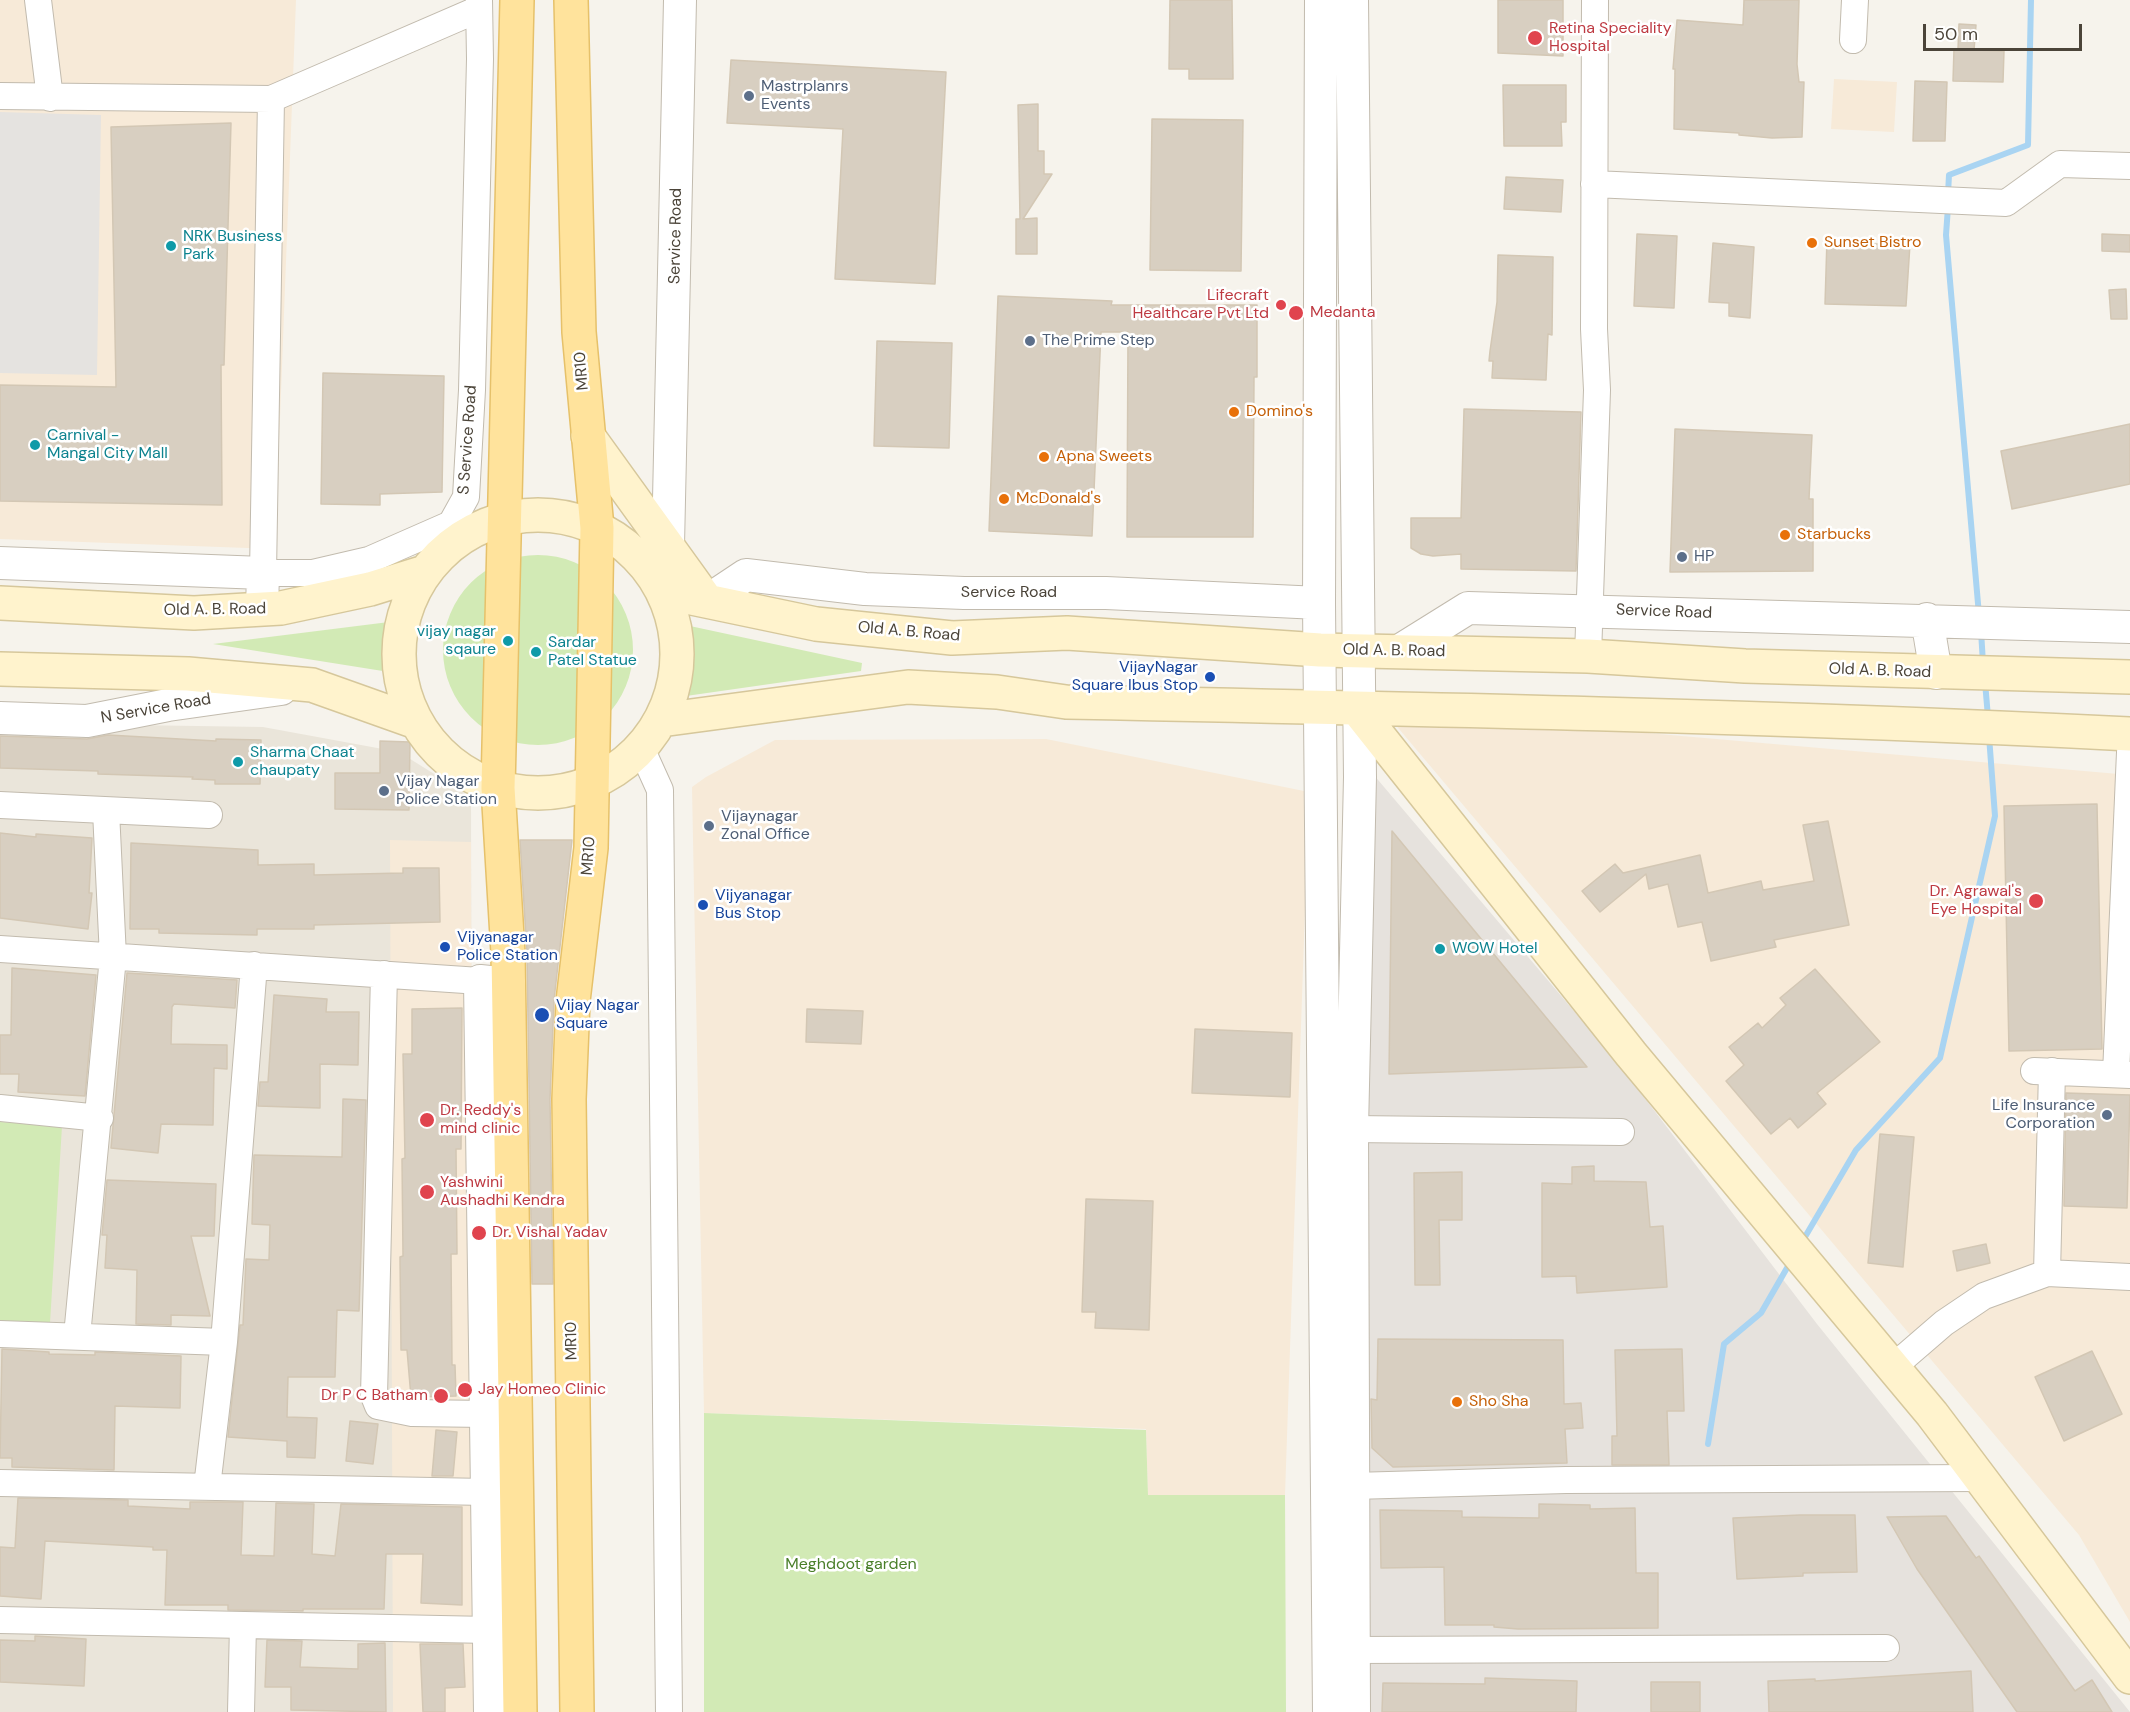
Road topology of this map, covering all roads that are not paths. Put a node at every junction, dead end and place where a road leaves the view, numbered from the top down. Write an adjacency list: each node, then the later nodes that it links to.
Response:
1 (38, 0): 12 (street)
2 (517, 0): 17 (main road)
3 (571, 0): 16 (main road, MR10)
4 (680, 0): 19 (street, Service Road)
5 (1321, 0): 26 (street)
6 (1352, 0): 32 (street)
7 (1594, 0): 15 (street)
8 (1855, 0): 10 (street)
9 (479, 4): 13 (street); 22 (street, S Service Road)
10 (1853, 40)
11 (0, 96): 12 (street)
12 (50, 98): 13 (street)
13 (271, 99): 22 (street)
14 (2130, 166): 15 (street)
15 (1594, 184): 28 (street)
16 (588, 436): 18 (main road, MR10); 19 (main road)
17 (505, 519): 18 (main road); 21 (main road); 48 (main road)
18 (597, 528): 23 (main road); 47 (main road, MR10)
19 (668, 545): 24 (main road)
20 (0, 563): 22 (street, S Service Road)
21 (425, 572): 27 (main road, Old A. B. Road); 43 (main road)
22 (263, 573): 27 (street)
23 (663, 592): 24 (main road, Old A. B. Road); 42 (main road)
24 (707, 602): 26 (street, Service Road); 31 (main road, Old A. B. Road)
25 (0, 603): 27 (main road, Old A. B. Road)
26 (1319, 603): 31 (street)
27 (262, 609)
28 (1591, 610): 29 (street, Service Road); 33 (street, Service Road); 34 (street)
29 (1934, 620): 30 (street, Service Road); 36 (street)
30 (2130, 627)
31 (1320, 650): 32 (main road, Old A. B. Road); 39 (street)
32 (1359, 651): 33 (main road, Old A. B. Road); 40 (street)
33 (1399, 651): 34 (main road, Old A. B. Road)
34 (1588, 656): 36 (main road, Old A. B. Road)
35 (0, 669): 38 (main road)
36 (1941, 673): 37 (main road, Old A. B. Road)
37 (2130, 677)
38 (312, 685): 41 (street, N Service Road); 43 (main road)
39 (1320, 707): 40 (main road); 42 (main road); 85 (street)
40 (1358, 710): 44 (main road); 60 (street); 67 (main road)
41 (0, 718)
42 (661, 720): 45 (main road)
43 (416, 722): 48 (main road)
44 (2130, 734)
45 (641, 748): 47 (main road); 84 (street)
46 (2130, 752): 57 (street)
47 (591, 784): 48 (main road); 83 (main road, MR10)
48 (498, 788): 56 (main road)
49 (0, 805): 50 (street)
50 (106, 812): 51 (street); 53 (street)
51 (209, 815)
52 (0, 949): 53 (street)
53 (113, 957): 54 (street); 59 (street)
54 (254, 965): 55 (street); 66 (street)
55 (384, 974): 56 (street); 68 (street)
56 (495, 983): 68 (street); 82 (main road)
57 (2123, 1074): 62 (street)
58 (0, 1108): 59 (street)
59 (100, 1118): 65 (street)
60 (1352, 1129): 61 (street); 71 (street)
61 (1621, 1132)
62 (2047, 1273): 63 (street); 67 (street)
63 (2130, 1277)
64 (0, 1334): 65 (street)
65 (77, 1336): 66 (street)
66 (225, 1342): 72 (street)
67 (1893, 1367): 69 (main road)
68 (486, 1414): 73 (street)
69 (1980, 1478): 71 (street); 79 (main road)
70 (0, 1483): 72 (street)
71 (1353, 1486): 78 (street)
72 (207, 1487): 73 (street)
73 (487, 1492): 76 (street)
74 (0, 1620): 75 (street)
75 (243, 1625): 76 (street); 80 (street)
76 (489, 1630): 81 (street)
77 (1886, 1648): 78 (street)
78 (1354, 1650): 86 (street)
79 (2130, 1677)
80 (241, 1712)
81 (490, 1712)
82 (520, 1712)
83 (578, 1712)
84 (669, 1712)
85 (1329, 1712)
86 (1354, 1712)

